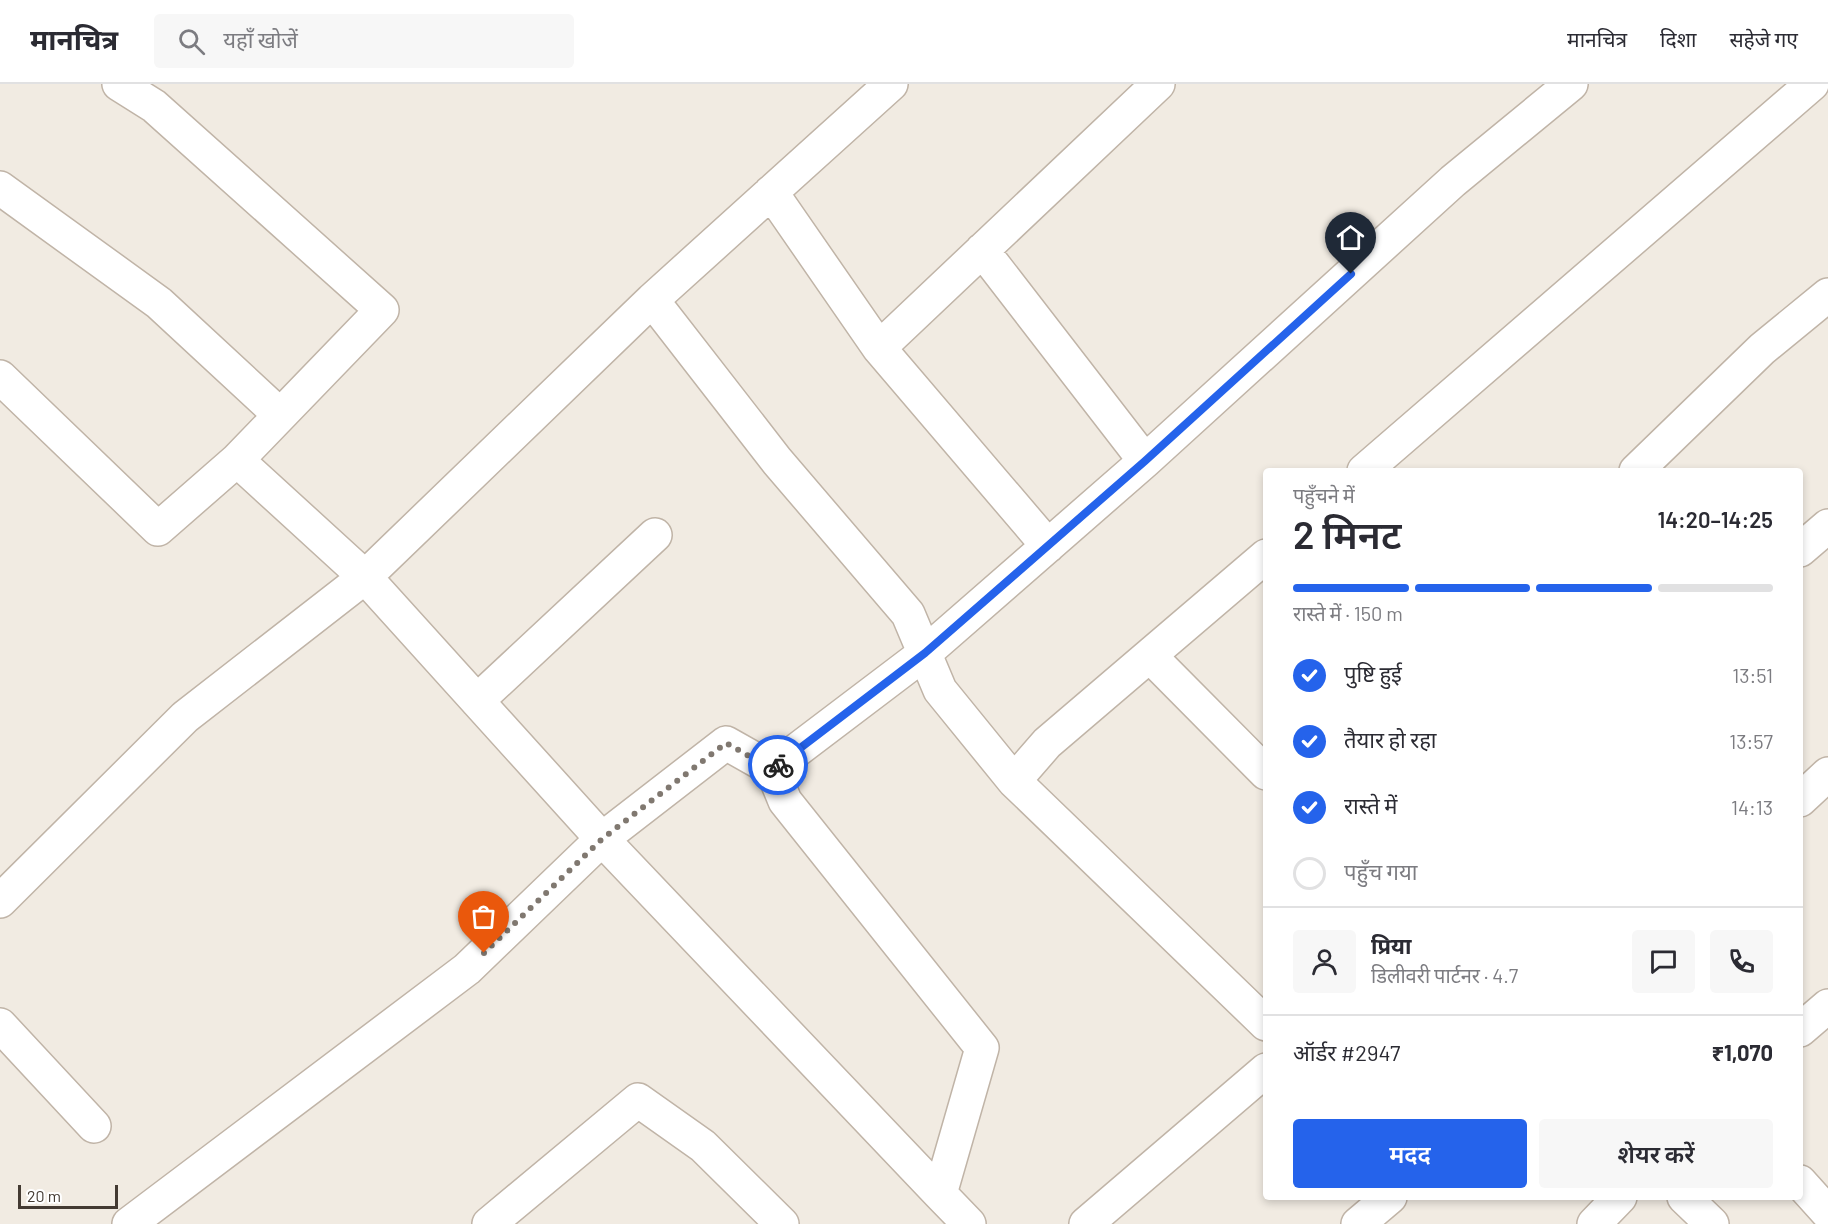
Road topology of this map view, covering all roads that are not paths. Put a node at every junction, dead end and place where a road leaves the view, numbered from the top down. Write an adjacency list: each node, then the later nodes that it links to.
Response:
1 (119, 84): 15 (street)
2 (891, 84): 9 (street)
3 (1158, 84): 10 (street)
4 (1571, 84): 17 (street)
5 (1812, 84): 18 (street)
6 (1820, 84): 7 (street)
7 (1828, 96)
8 (0, 188): 15 (street)
9 (771, 192): 12 (street); 13 (street)
10 (982, 250): 13 (street); 17 (street)
11 (1828, 295): 19 (street)
12 (652, 300): 25 (street); 26 (street)
13 (879, 348): 22 (street)
14 (0, 377): 16 (street)
15 (280, 415): 16 (street)
16 (237, 460): 25 (street)
17 (1145, 461): 22 (street)
18 (1367, 468)
19 (1639, 468)
20 (1828, 526): 23 (street)
21 (655, 535): 28 (street)
22 (1048, 546): 26 (street)
23 (1803, 547)
24 (1263, 559): 27 (street)
25 (365, 576): 28 (street); 35 (street)
26 (925, 653): 29 (street); 32 (street)
27 (1150, 656): 30 (street); 32 (street)
28 (477, 701): 34 (street)
29 (772, 769): 34 (street); 43 (street)
30 (1263, 770)
31 (1828, 774): 33 (street)
32 (1014, 781): 37 (street)
33 (1803, 797)
34 (602, 839): 43 (street); 48 (street)
35 (0, 901)
36 (1828, 1006): 39 (street)
37 (1263, 1021)
38 (0, 1025): 41 (street)
39 (1803, 1027)
40 (1263, 1073): 52 (street)
41 (94, 1126)
42 (1803, 1185): 47 (street)
43 (940, 1194): 51 (street)
44 (1386, 1200): 53 (street)
45 (1617, 1200): 54 (street)
46 (1686, 1200): 55 (street)
47 (1828, 1213)
48 (129, 1224)
49 (489, 1224): 50 (street)
50 (782, 1224)
51 (969, 1224)
52 (1086, 1224)
53 (1358, 1224)
54 (1594, 1224)
55 (1712, 1224)

